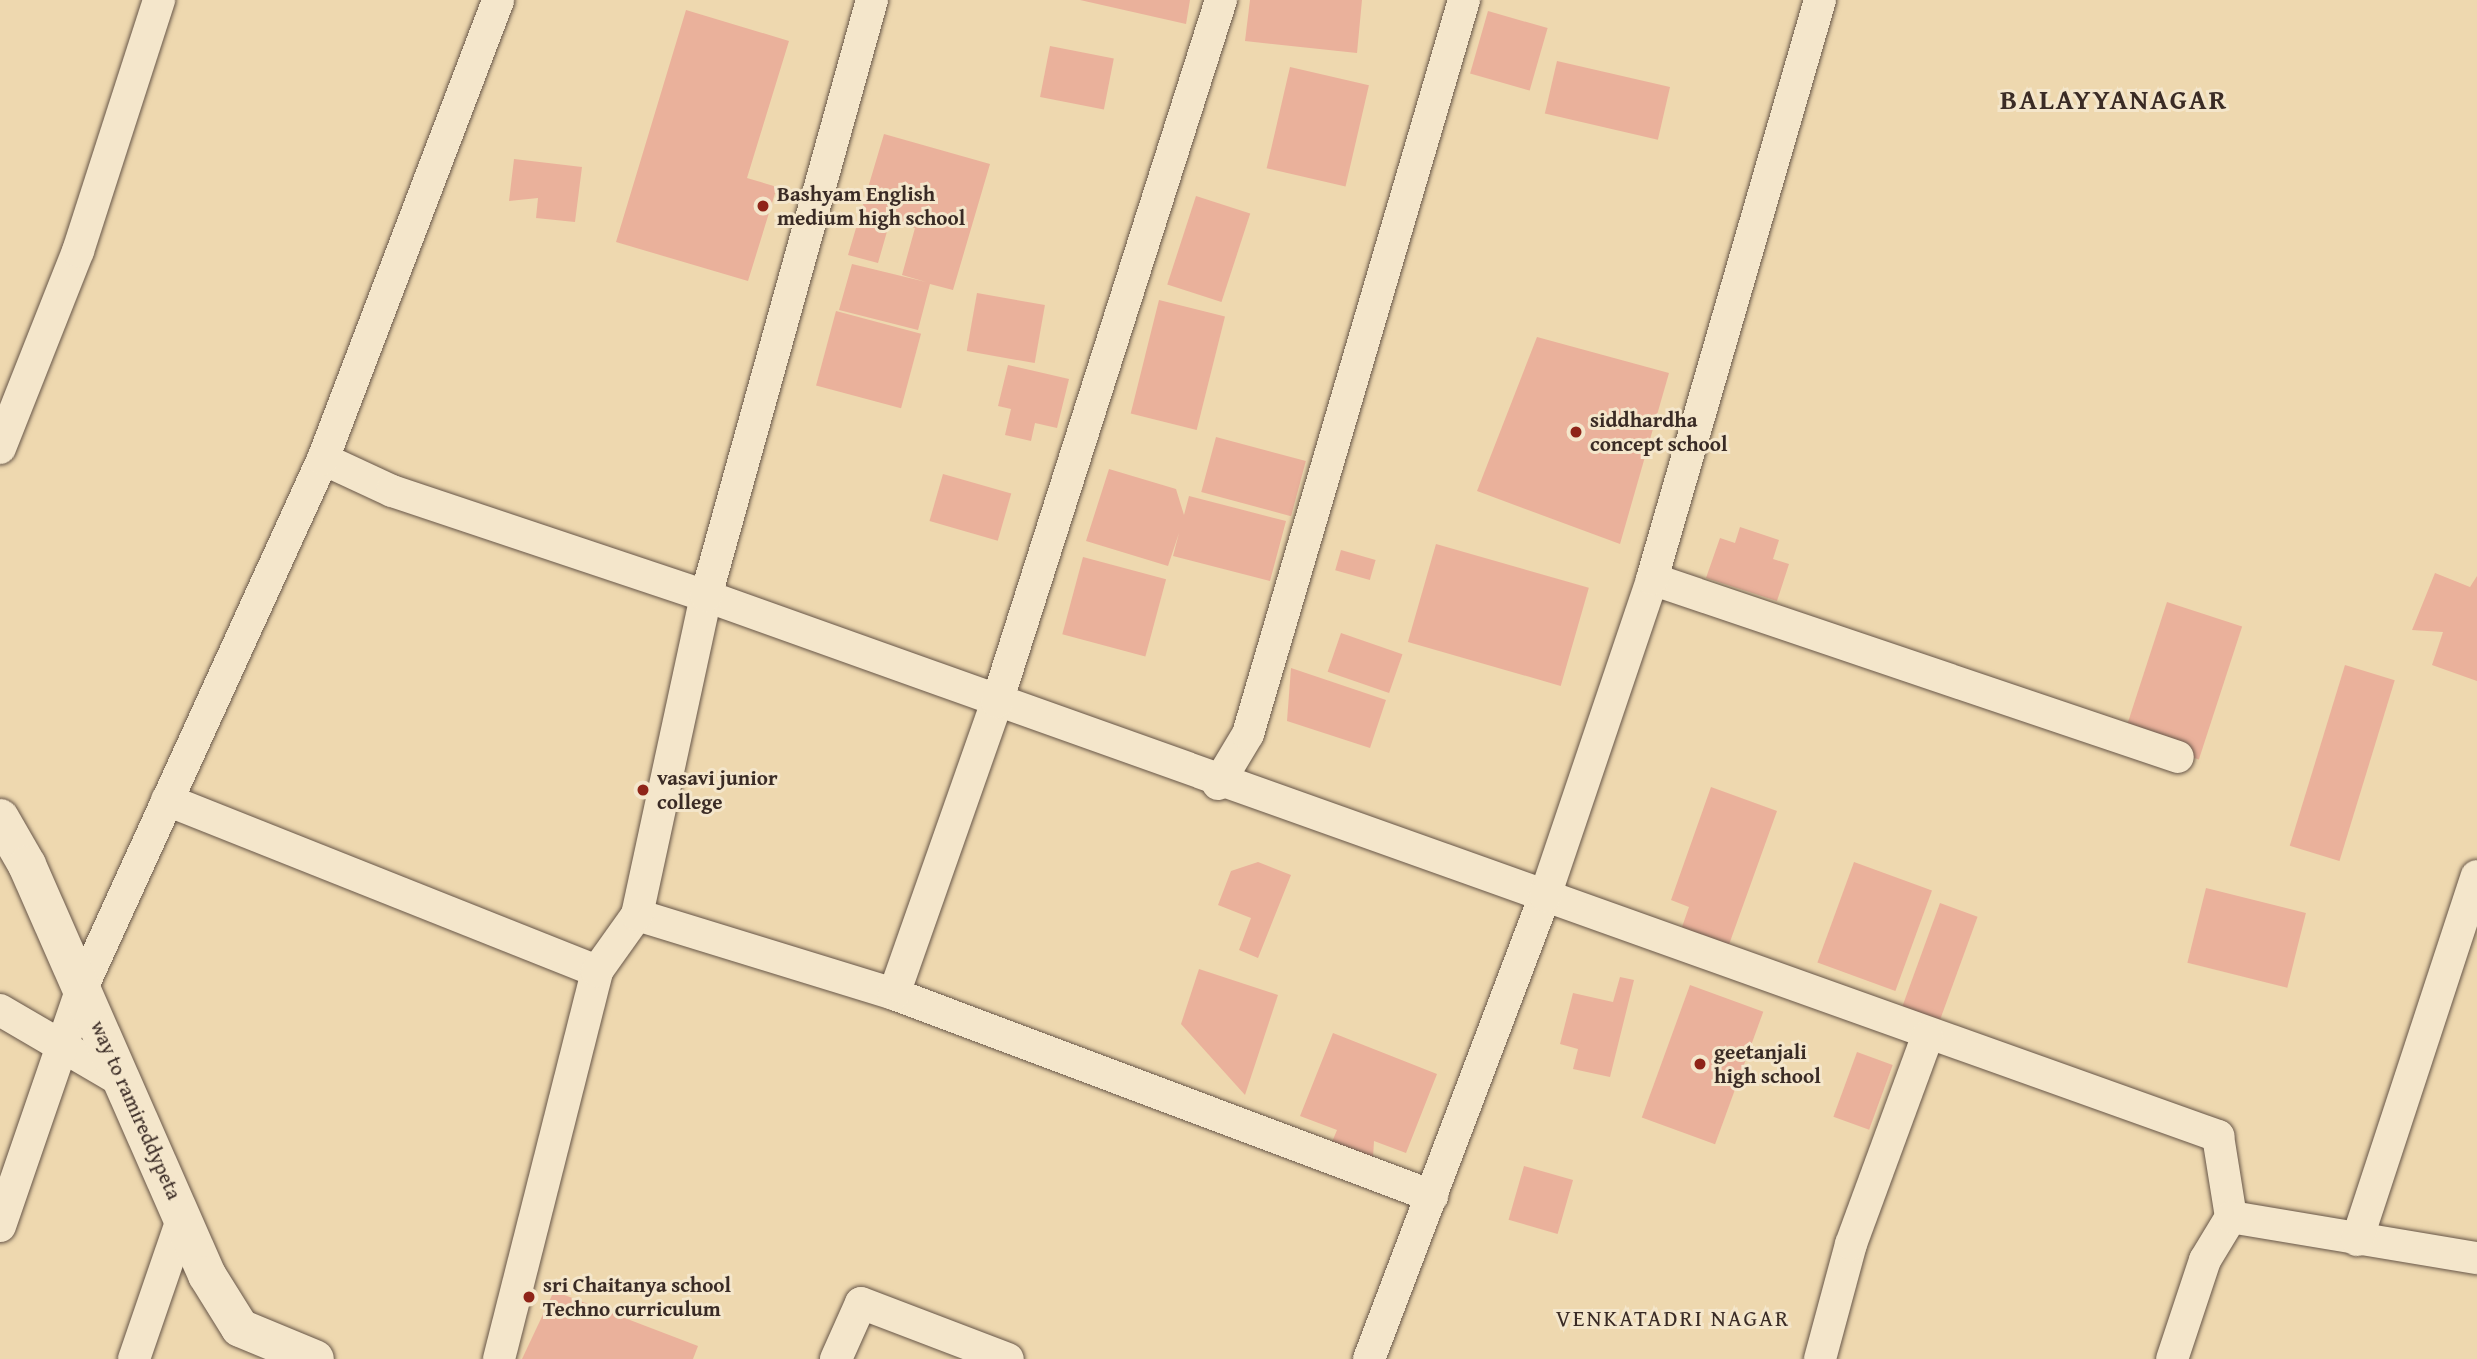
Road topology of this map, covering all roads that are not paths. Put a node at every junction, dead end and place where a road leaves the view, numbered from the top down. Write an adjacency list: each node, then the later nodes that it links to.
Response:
1 (159, 0): 7 (street)
2 (498, 0): 8 (street)
3 (872, 0): 10 (street)
4 (1221, 0): 11 (street)
5 (1464, 0): 13 (street)
6 (1820, 0): 9 (street)
7 (0, 448)
8 (323, 458): 10 (street); 14 (street)
9 (1652, 579): 12 (street); 17 (street)
10 (706, 596): 11 (street); 18 (street)
11 (997, 702): 13 (street); 21 (street)
12 (2178, 757)
13 (1218, 784): 17 (street)
14 (167, 800): 19 (street); 20 (street)
15 (0, 818): 20 (street, way to ramireddypeta)
16 (2477, 876): 30 (street)
17 (1545, 896): 23 (street); 26 (street)
18 (637, 915): 19 (street); 21 (street)
19 (597, 971): 36 (street)
20 (82, 988): 24 (street); 25 (street, way to ramireddypeta)
21 (894, 994): 26 (street)
22 (0, 1010): 24 (street)
23 (1927, 1037): 28 (street); 40 (street)
24 (66, 1048): 25 (street); 29 (street)
25 (125, 1083): 27 (street, way to ramireddypeta)
26 (1432, 1196): 39 (street)
27 (183, 1217): 32 (street, way to ramireddypeta); 33 (street)
28 (2231, 1217): 30 (street); 41 (street)
29 (0, 1226)
30 (2357, 1240): 31 (street)
31 (2477, 1258)
32 (240, 1328): 34 (street, way to ramireddypeta); 35 (street)
33 (134, 1359)
34 (264, 1359)
35 (315, 1359)
36 (499, 1359)
37 (836, 1359): 38 (street)
38 (1008, 1359)
39 (1369, 1359)
40 (1820, 1359)
41 (2172, 1359)

